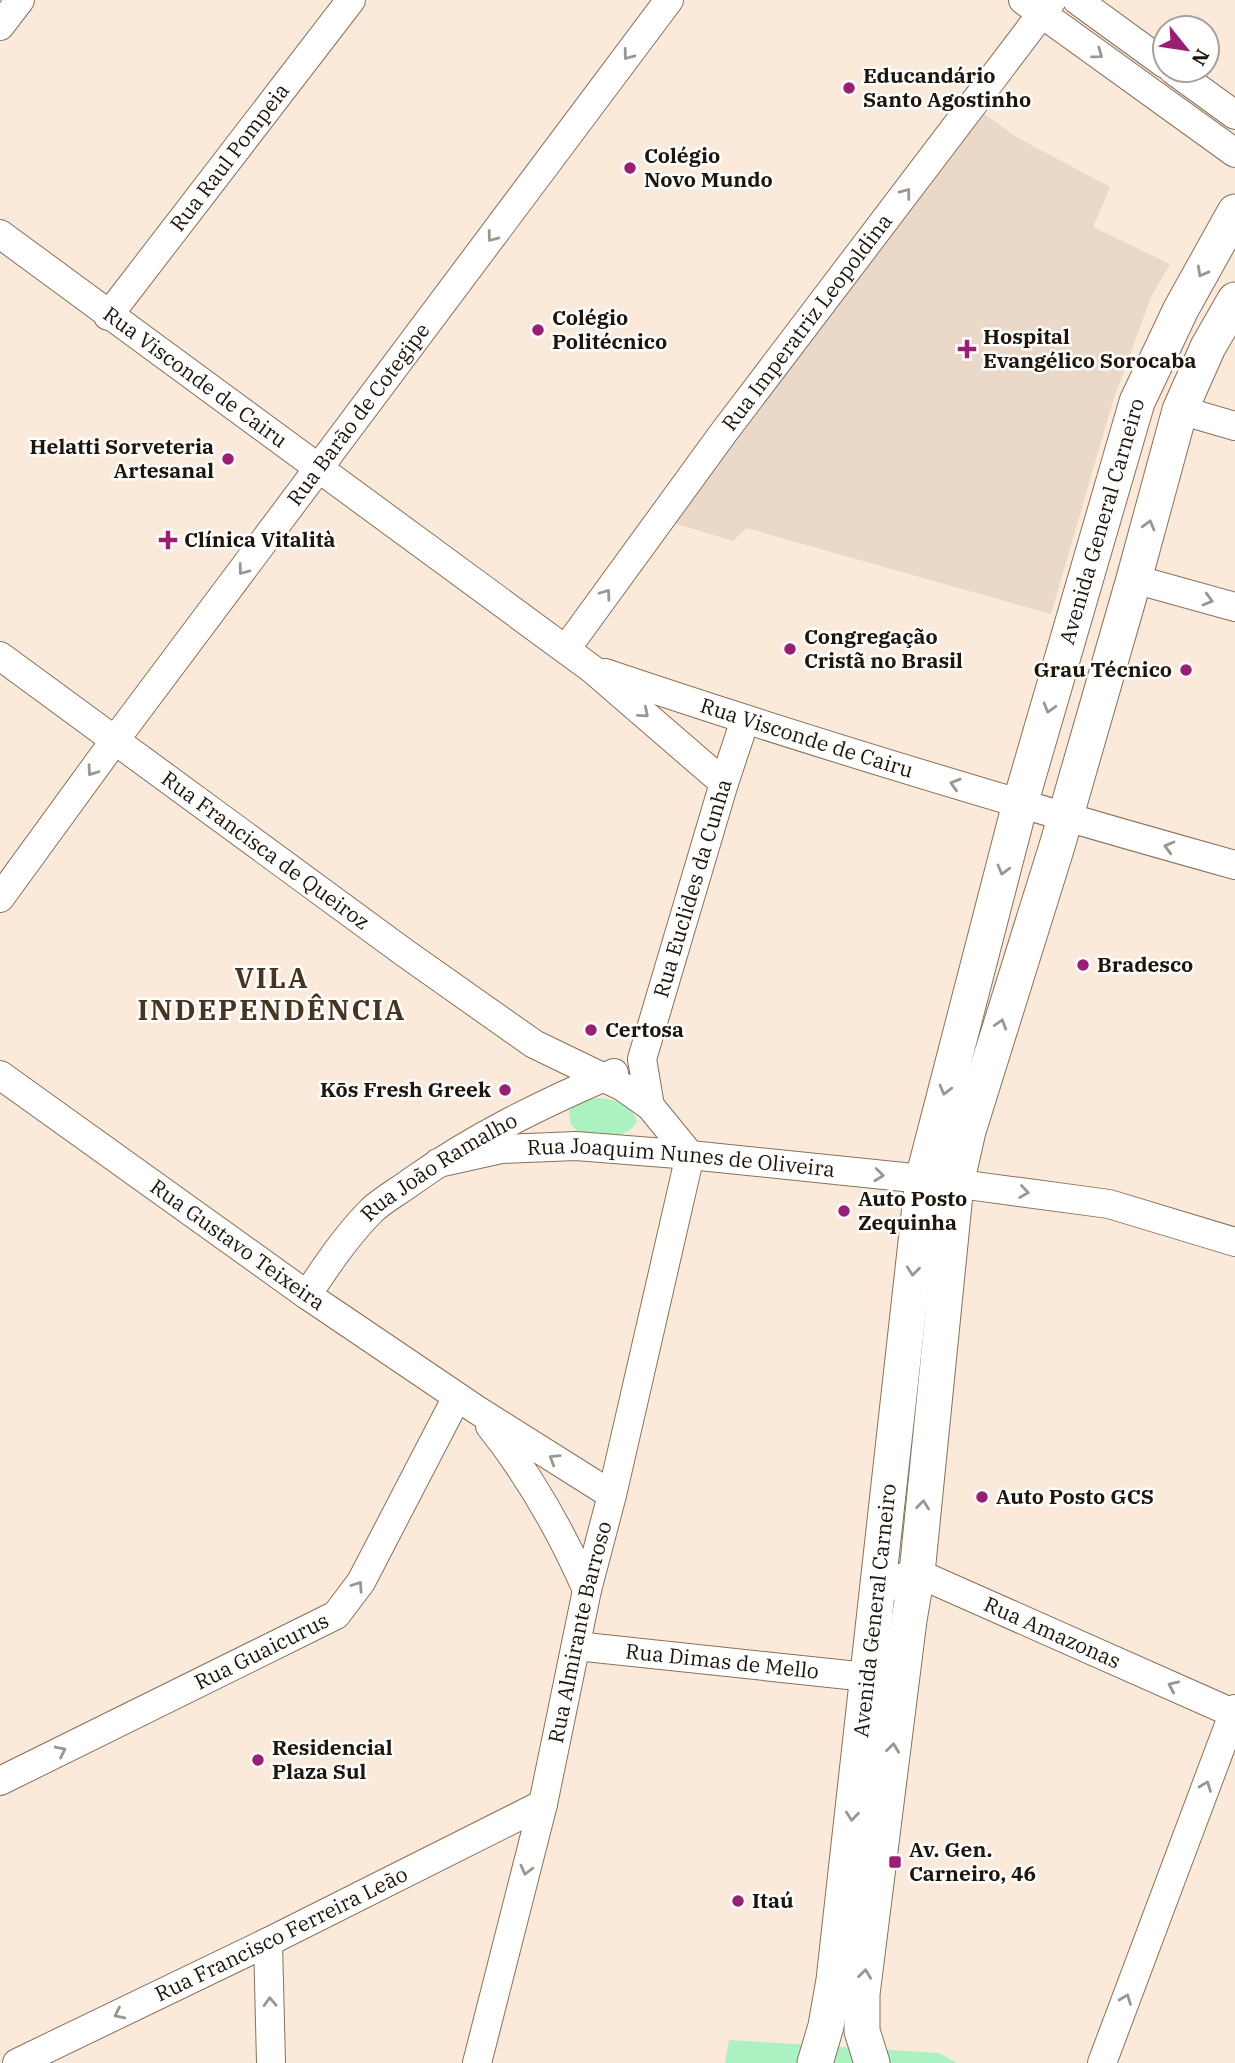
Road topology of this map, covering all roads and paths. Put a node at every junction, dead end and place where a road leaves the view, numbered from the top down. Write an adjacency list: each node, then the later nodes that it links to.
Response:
1 (20, 0): 6 (street)
2 (351, 0): 14 (street, Rua Raul Pompeia)
3 (669, 0): 17 (street, Rua Barão de Cotegipe, one-way to 17)
4 (1077, 0): 7 (street)
5 (1039, 5): 10 (street, one-way to 10); 20 (street, Rua Imperatriz Leopoldina, one-way to 5)
6 (0, 26)
7 (1151, 54)
8 (1192, 84): 9 (street)
9 (1235, 115)
10 (1235, 153)
11 (1235, 212): 26 (main road, Avenida General Carneiro, one-way to 26)
12 (0, 234): 14 (street, Rua Visconde de Cairu)
13 (1235, 300): 15 (main road, Avenida General Carneiro)
14 (108, 316): 17 (street, Rua Visconde de Cairu)
15 (1180, 410): 16 (street); 18 (main road, Avenida General Carneiro, one-way to 15)
16 (1235, 426)
17 (319, 468): 20 (street, Rua Visconde de Cairu); 24 (street, Rua Barão de Cotegipe, one-way to 24)
18 (1134, 579): 19 (street, one-way to 19); 27 (main road, Avenida General Carneiro)
19 (1235, 607)
20 (566, 649): 22 (street, Rua Visconde de Cairu)
21 (0, 656): 24 (street, Rua Francisca de Queiroz)
22 (592, 669): 23 (street, Rua Visconde de Cairu); 25 (street, Rua Visconde de Cairu, one-way to 25)
23 (745, 719): 25 (street, Rua Euclides da Cunha); 26 (street, Rua Visconde de Cairu, one-way to 23)
24 (115, 740): 29 (street, Rua Barão de Cotegipe, one-way to 29); 30 (street, Rua Francisca de Queiroz)
25 (724, 783): 31 (street, Rua Euclides da Cunha)
26 (1020, 804): 27 (street); 41 (main road, Avenida General Carneiro, one-way to 41)
27 (1065, 818): 28 (street, one-way to 27); 41 (main road, Avenida General Carneiro, one-way to 27)
28 (1235, 865)
29 (0, 898)
30 (534, 1044): 33 (street, Rua Francisca de Queiroz); 34 (street, Rua Francisca de Queiroz)
31 (642, 1059): 33 (street); 35 (street, Rua Euclides da Cunha)
32 (0, 1075): 44 (street, Rua Gustavo Teixeira)
33 (603, 1077): 34 (street, Rua João Ramalho); 35 (street)
34 (562, 1094): 36 (street); 40 (street, Rua João Ramalho)
35 (650, 1106): 37 (street); 39 (street, Rua Euclides da Cunha)
36 (576, 1146): 37 (street, Rua Joaquim Nunes de Oliveira); 40 (street, Rua Joaquim Nunes de Oliveira)
37 (613, 1150): 38 (street, Rua Joaquim Nunes de Oliveira)
38 (657, 1153): 39 (street, Rua Joaquim Nunes de Oliveira); 42 (street, Rua Almirante Barroso)
39 (690, 1155): 41 (street, Rua Joaquim Nunes de Oliveira, one-way to 41); 42 (street, Rua Almirante Barroso)
40 (438, 1163): 44 (street, Rua João Ramalho)
41 (939, 1181): 43 (street, Rua Joaquim Nunes de Oliveira, one-way to 43); 49 (main road, Avenida General Carneiro, one-way to 41); 51 (main road, Avenida General Carneiro, one-way to 51)
42 (679, 1203): 46 (street, Rua Almirante Barroso)
43 (1235, 1242)
44 (307, 1295): 45 (street, Rua Gustavo Teixeira)
45 (467, 1404): 46 (street, Rua Gustavo Teixeira, one-way to 45); 47 (street, Rua Gustavo Teixeira); 55 (street, Rua Guaicurus, one-way to 45)
46 (612, 1495): 48 (street, Rua Almirante Barroso)
47 (544, 1505): 48 (street, Rua Gustavo Teixeira); 50 (street, Rua Gustavo Teixeira)
48 (603, 1528): 50 (street, Rua Almirante Barroso)
49 (917, 1573): 51 (street); 54 (street, Rua Amazonas, one-way to 49); 59 (main road, Avenida General Carneiro, one-way to 49)
50 (587, 1590): 52 (street, Rua Almirante Barroso)
51 (876, 1602): 53 (main road, Avenida General Carneiro)
52 (576, 1646): 53 (street, Rua Dimas de Mello); 56 (street, Rua Almirante Barroso)
53 (867, 1677): 58 (main road, Avenida General Carneiro, one-way to 58)
54 (1235, 1712): 63 (street, one-way to 54)
55 (0, 1781)
56 (543, 1804): 57 (street, Rua Francisco Ferreira Leão); 62 (street, Rua Almirante Barroso, one-way to 62)
57 (268, 1942): 60 (street, Rua Francisco Ferreira Leão, one-way to 60); 61 (street, one-way to 57)
58 (818, 2052)
59 (868, 2052)
60 (17, 2063)
61 (271, 2063)
62 (477, 2063)
63 (1101, 2063)

